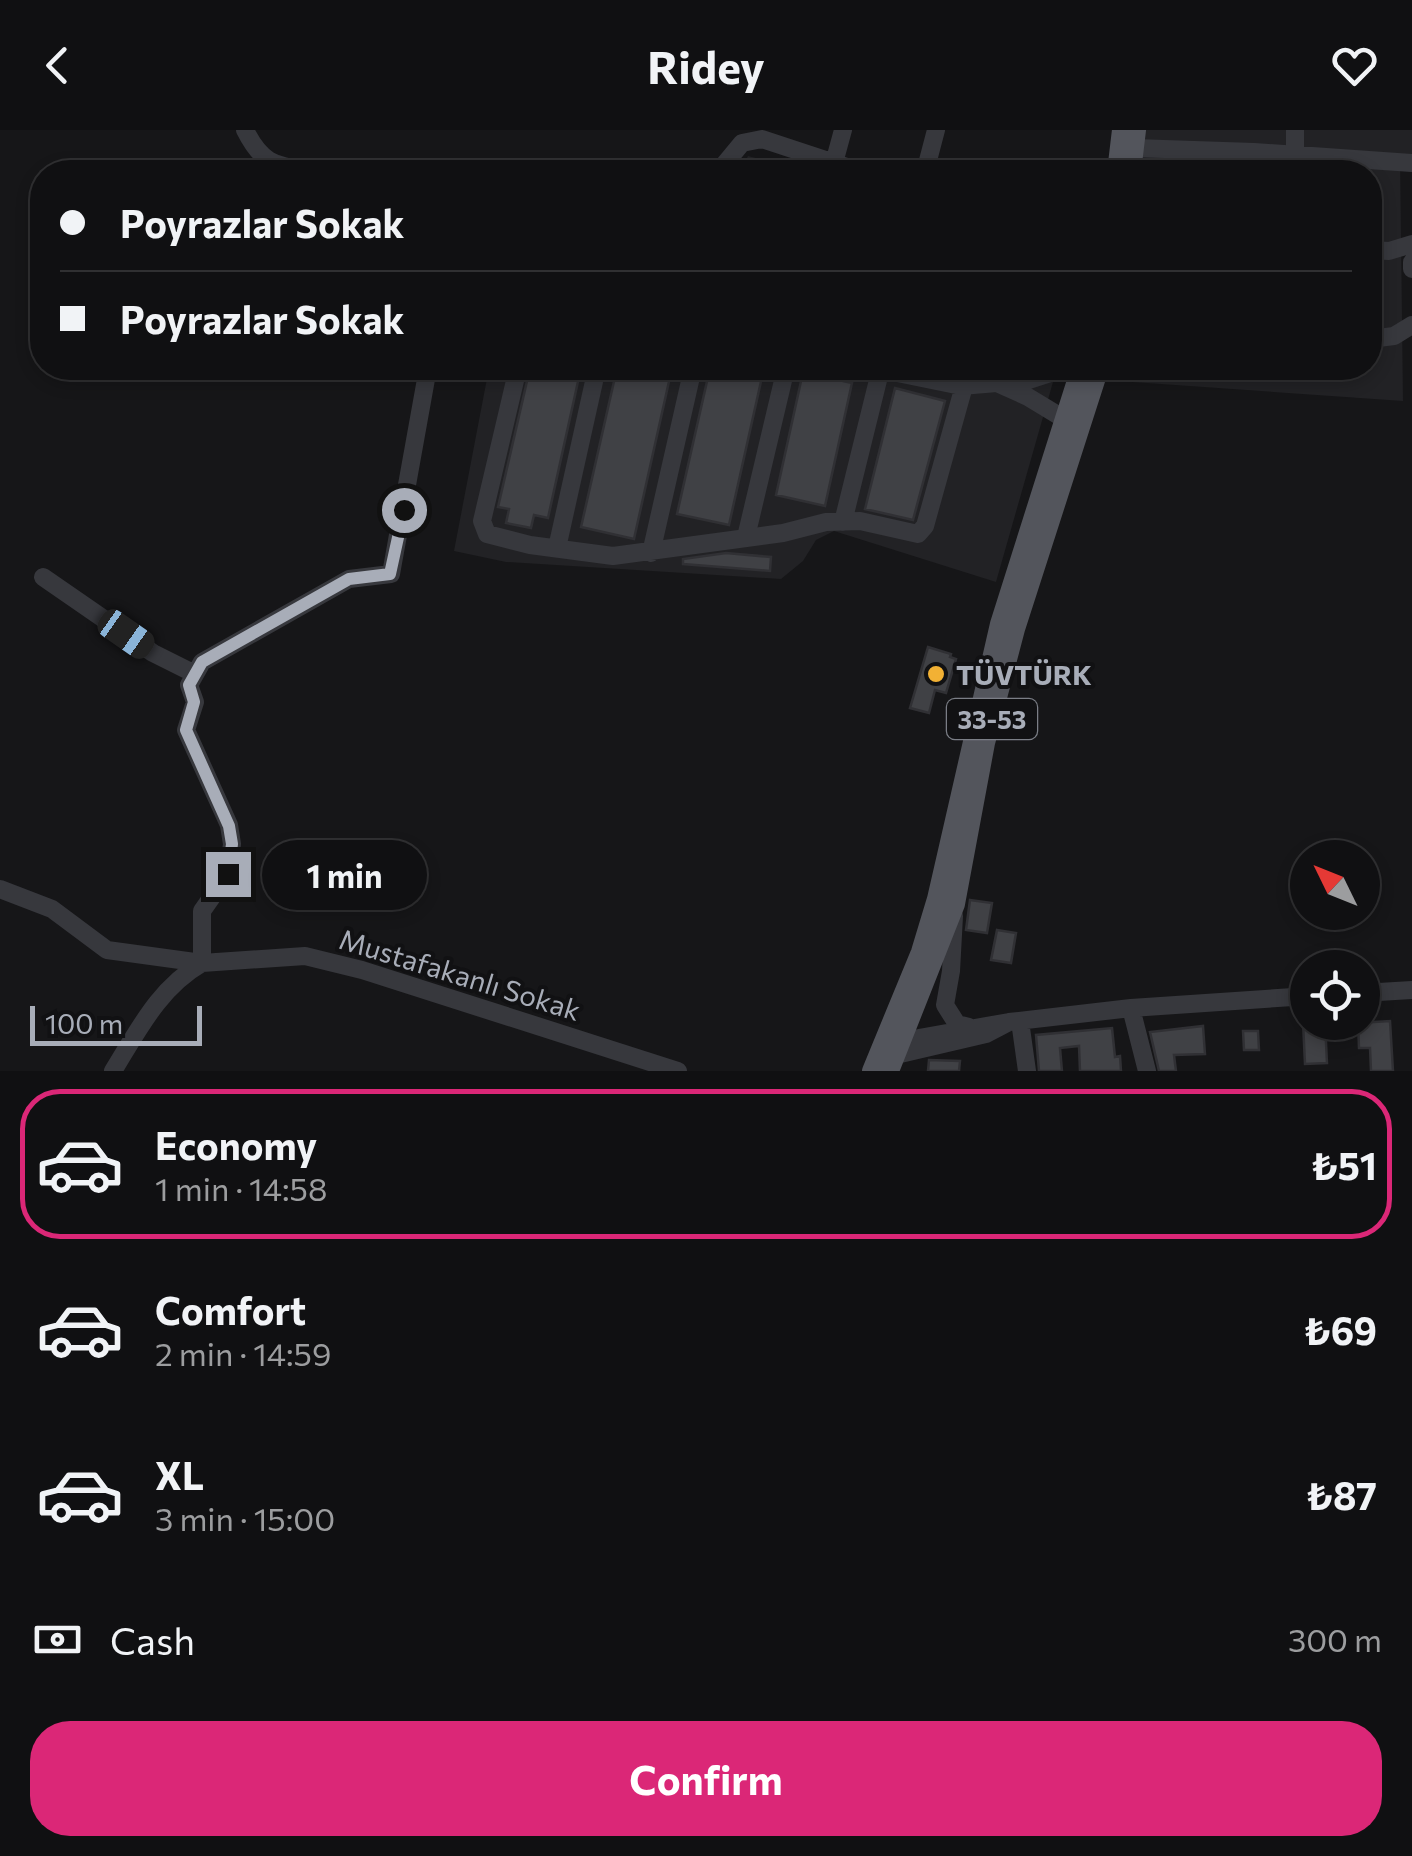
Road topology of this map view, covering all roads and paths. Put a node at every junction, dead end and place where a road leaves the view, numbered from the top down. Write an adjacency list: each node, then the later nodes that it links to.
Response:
1 (246, 130): 7 (street)
2 (843, 130): 10 (street)
3 (936, 130): 11 (street)
4 (1122, 130): 12 (main road)
5 (1295, 130): 14 (street)
6 (1135, 139): 13 (street)
7 (264, 160)
8 (728, 160): 9 (street)
9 (825, 160)
10 (835, 160)
11 (928, 160)
12 (1118, 160)
13 (1269, 160)
14 (1295, 160)
15 (1382, 164): 16 (street)
16 (1412, 164)
17 (1412, 244): 18 (street)
18 (1382, 250)
19 (1412, 326): 20 (street)
20 (1382, 338)
21 (426, 380): 39 (street)
22 (515, 380): 36 (street)
23 (595, 380): 36 (street)
24 (690, 380): 37 (street)
25 (783, 380): 35 (street)
26 (875, 380): 34 (street)
27 (966, 380): 34 (street)
28 (982, 380): 32 (street)
29 (1029, 380): 32 (street)
30 (1078, 380): 33 (main road, 33-53)
31 (1095, 380): 41 (main road, 33-53)
32 (997, 383): 33 (street)
33 (1066, 420): 52 (main road, 33-53)
34 (843, 522): 35 (street)
35 (746, 538): 37 (street)
36 (557, 548): 37 (street)
37 (651, 552)
38 (44, 576): 39 (street)
39 (195, 674): 42 (street)
40 (0, 889): 42 (street, Mustafakanlı Sokak)
41 (954, 904): 48 (street); 49 (main road, 33-53)
42 (202, 964): 50 (street); 51 (street, Mustafakanlı Sokak)
43 (1412, 990): 44 (street)
44 (1380, 992)
45 (1290, 997): 46 (street)
46 (1131, 1008): 47 (street); 54 (street)
47 (1015, 1021): 48 (street); 49 (street); 53 (street)
48 (969, 1027): 49 (street)
49 (896, 1056)
50 (114, 1071)
51 (678, 1071)
52 (872, 1071)
53 (1026, 1071)
54 (1147, 1071)

